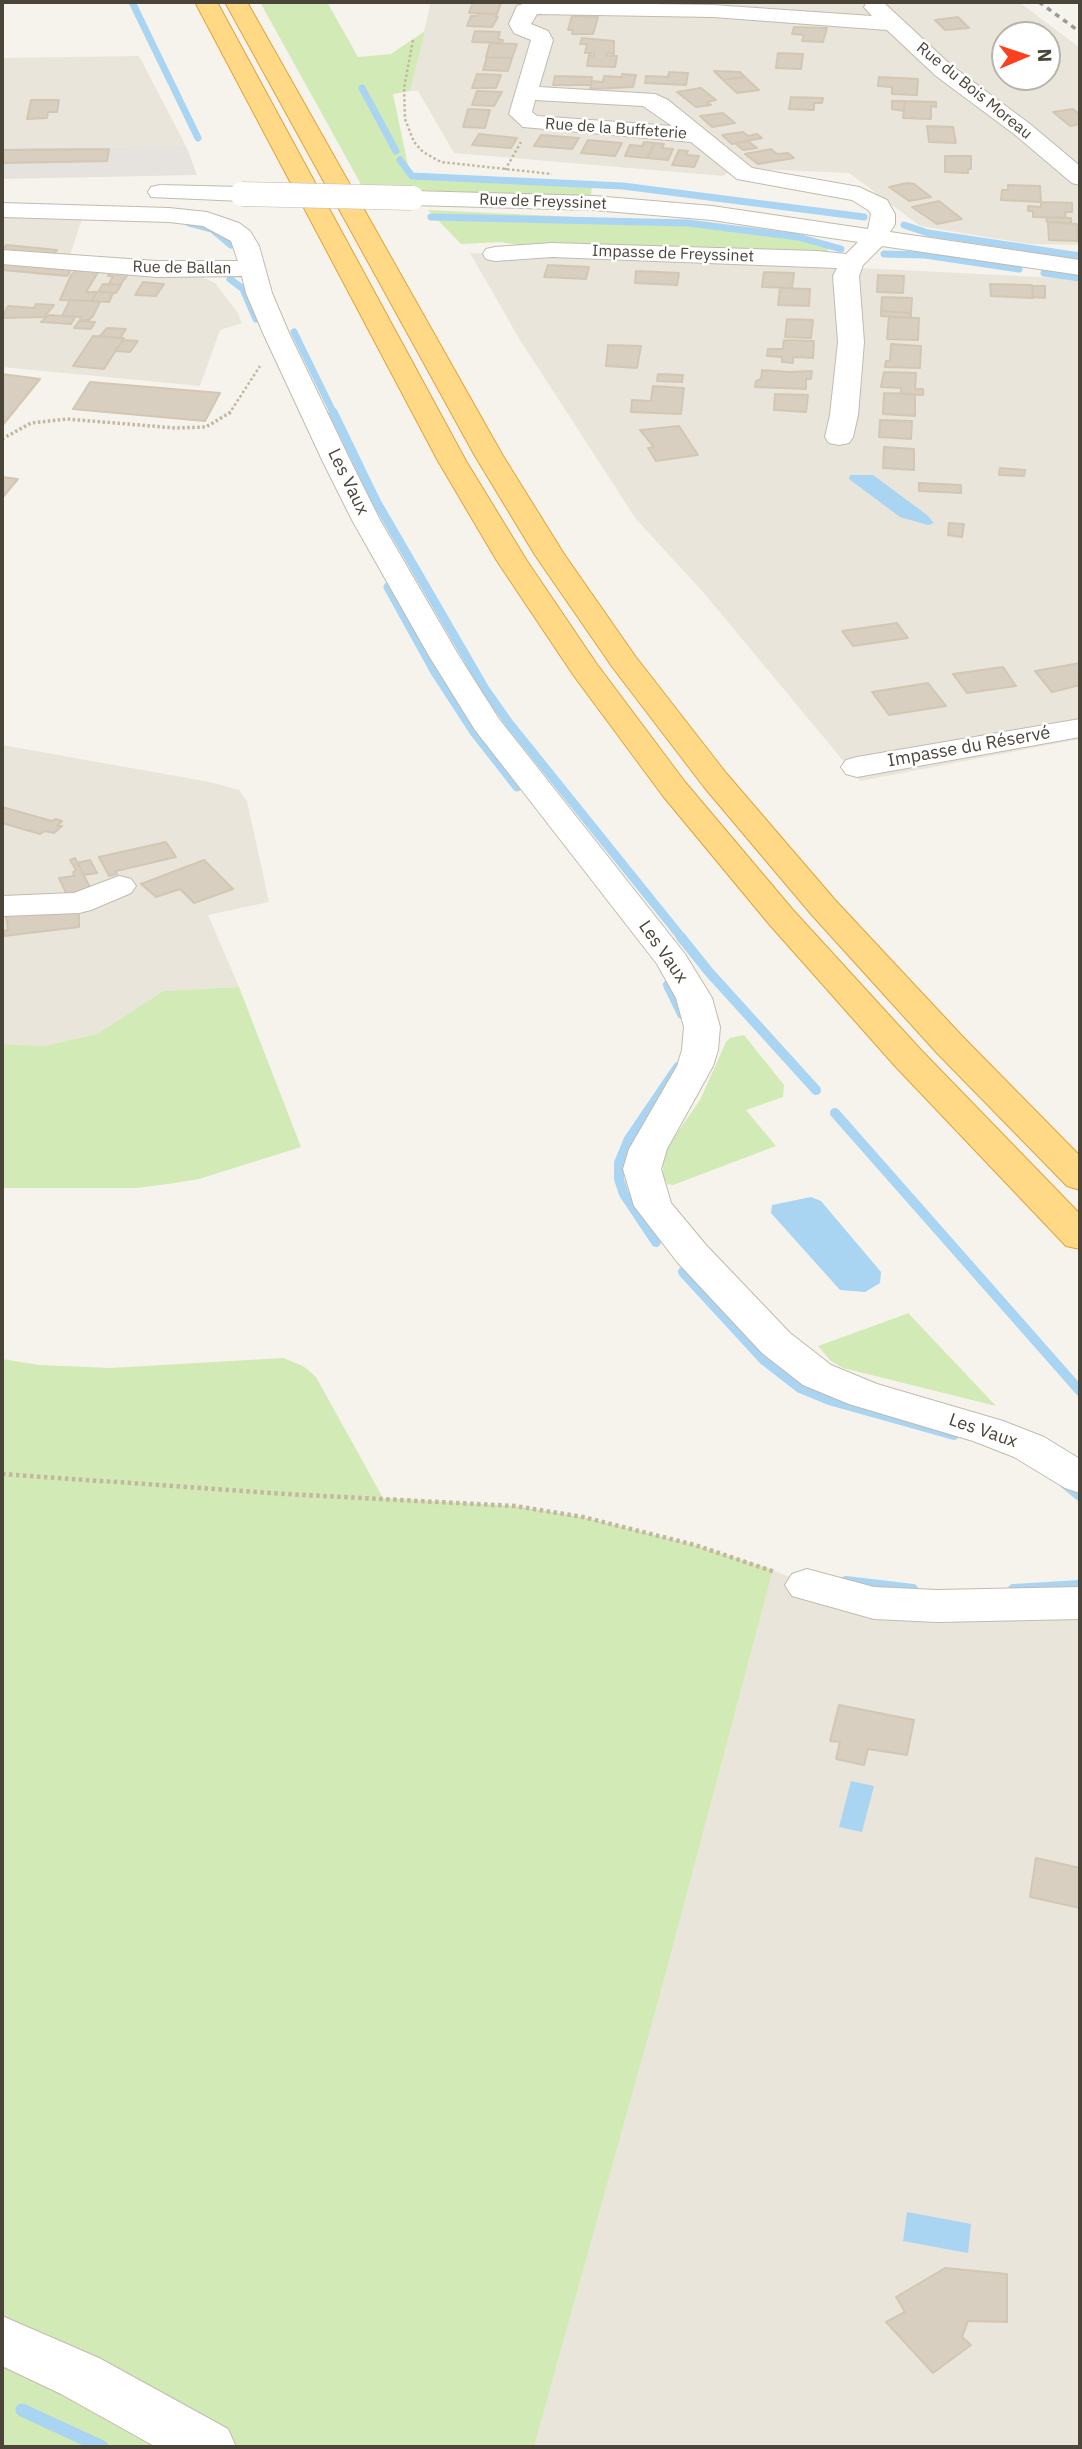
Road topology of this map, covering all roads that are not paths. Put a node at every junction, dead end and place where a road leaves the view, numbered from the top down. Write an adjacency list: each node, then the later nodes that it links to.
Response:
1 (206, 2): 23 (highway)
2 (236, 2): 22 (highway)
3 (870, 2): 5 (street, Rue du Bois Moreau)
4 (531, 4): 5 (street, Rue de la Buffeterie); 6 (street, Rue de la Buffeterie)
5 (893, 24): 8 (street, Rue du Bois Moreau)
6 (526, 93): 7 (street, Rue de la Buffeterie); 7 (street, Rue de la Buffeterie)
7 (696, 135): 11 (street, Rue de la Buffeterie)
8 (1080, 178)
9 (2, 192): 11 (street, Rue de Freyssinet, bridge)
10 (2, 210): 15 (street, Rue de Ballan)
11 (876, 237): 14 (street); 16 (street, Rue de Freyssinet)
12 (495, 254): 14 (street, Impasse de Freyssinet)
13 (2, 257): 15 (street, Rue de Ballan)
14 (852, 262): 17 (street)
15 (253, 268): 24 (street, Les Vaux)
16 (1080, 268)
17 (839, 437)
18 (1080, 728): 19 (street, Impasse du Réservé)
19 (857, 767)
20 (119, 886): 21 (street)
21 (2, 906)
22 (1080, 1178)
23 (1080, 1237)
24 (1080, 1478)
25 (807, 1585): 26 (street)
26 (1080, 1603)
27 (2, 2340): 28 (street)
28 (208, 2447)

